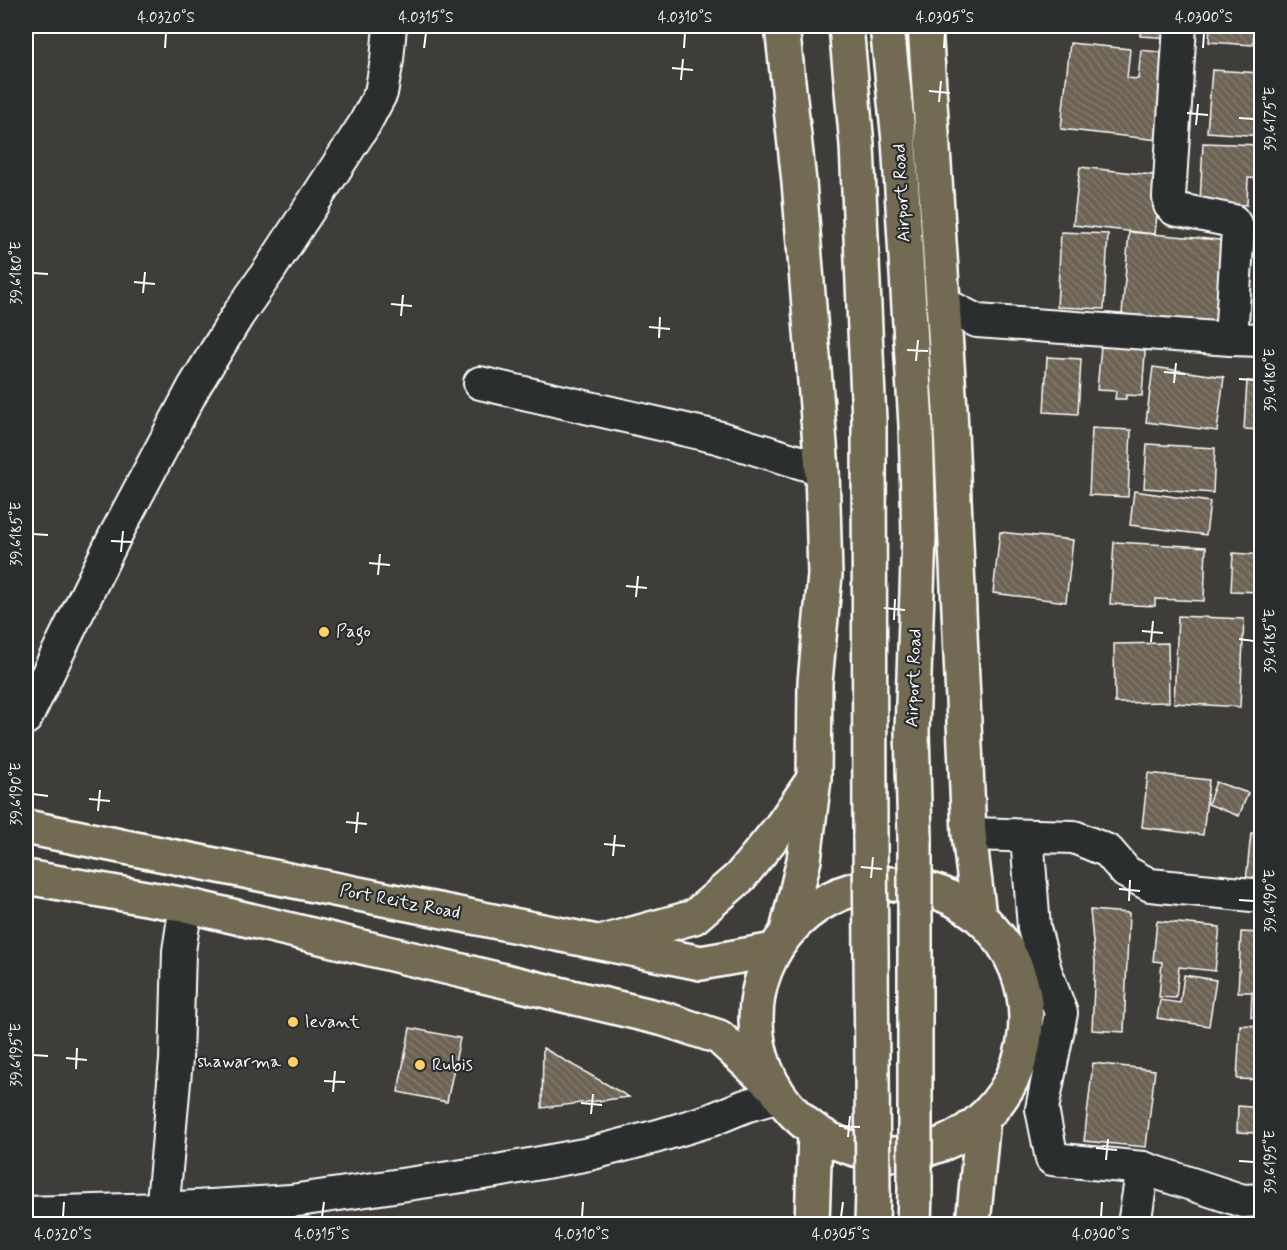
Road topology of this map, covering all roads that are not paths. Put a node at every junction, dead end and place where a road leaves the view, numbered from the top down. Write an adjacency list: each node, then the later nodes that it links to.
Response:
1 (390, 26): 11 (street)
2 (782, 26): 10 (main road)
3 (846, 26): 30 (main road, bridge)
4 (887, 26): 31 (main road, Airport Road, bridge)
5 (925, 26): 7 (main road)
6 (1180, 26): 8 (street)
7 (944, 304): 8 (street); 14 (main road)
8 (1246, 340)
9 (480, 383): 10 (street)
10 (822, 469): 12 (main road)
11 (26, 718)
12 (814, 779): 20 (main road); 21 (main road)
13 (26, 827): 21 (main road, Port Reitz Road)
14 (969, 834): 15 (street); 19 (main road)
15 (1027, 836): 17 (street); 25 (street)
16 (26, 877): 18 (main road)
17 (1262, 896)
18 (186, 905): 22 (main road); 28 (street)
19 (979, 916): 20 (main road); 23 (main road)
20 (781, 941): 21 (main road, Port Reitz Road); 22 (main road)
21 (603, 942)
22 (776, 1091): 24 (main road); 28 (street)
23 (983, 1118): 24 (main road); 32 (main road)
24 (814, 1132): 29 (main road)
25 (1143, 1168): 26 (street); 33 (street)
26 (1262, 1200)
27 (26, 1213): 28 (street)
28 (162, 1217)
29 (812, 1224)
30 (872, 1224)
31 (914, 1224)
32 (973, 1224)
33 (1134, 1224)

